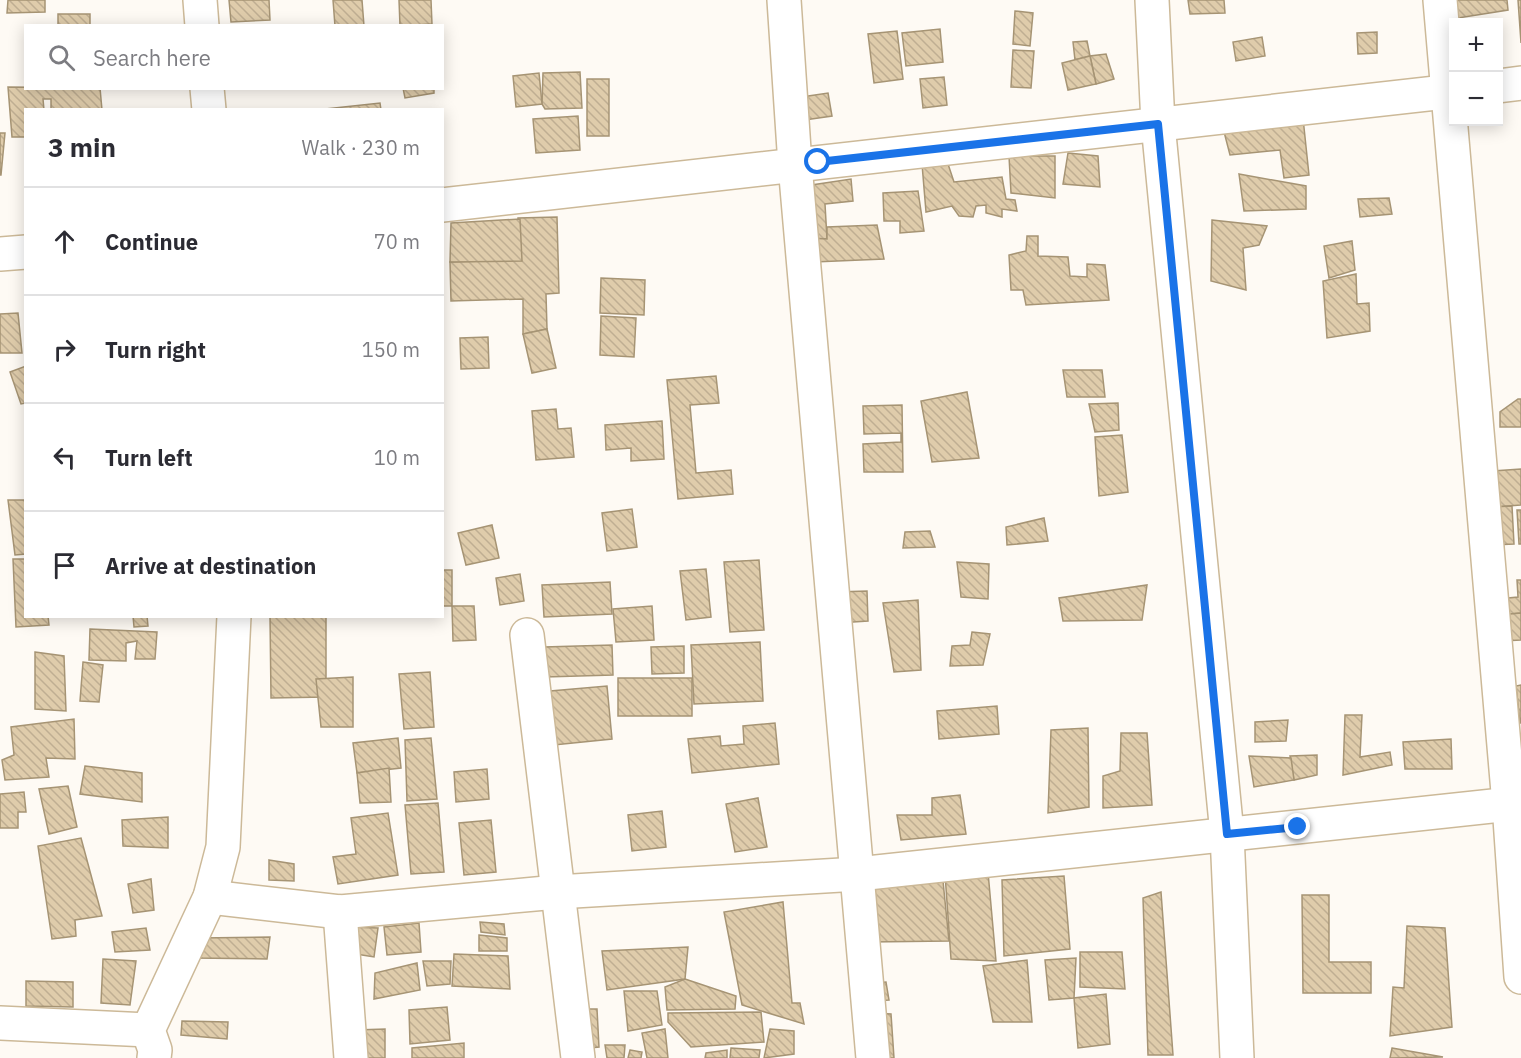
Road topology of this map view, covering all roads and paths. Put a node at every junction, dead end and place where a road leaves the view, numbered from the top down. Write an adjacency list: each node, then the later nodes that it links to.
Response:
1 (200, 0): 5 (street)
2 (784, 0): 14 (street)
3 (1152, 0): 12 (street)
4 (1440, 0): 6 (street)
5 (202, 24)
6 (1449, 74)
7 (1521, 83): 8 (street)
8 (1503, 85)
9 (207, 90): 11 (street)
10 (1449, 91): 12 (street)
11 (209, 108)
12 (1158, 124): 14 (street); 21 (street)
13 (1454, 126): 20 (street)
14 (795, 165): 15 (street); 22 (street)
15 (444, 205)
16 (24, 252): 17 (street)
17 (0, 254)
18 (234, 618): 24 (street)
19 (527, 635): 23 (street)
20 (1515, 803): 21 (street); 26 (street)
21 (1227, 834): 22 (street); 32 (street)
22 (858, 874): 23 (street); 31 (street)
23 (557, 892): 25 (street); 30 (street)
24 (210, 897): 25 (street); 28 (street)
25 (340, 912): 29 (street)
26 (1521, 977)
27 (0, 1023): 28 (street)
28 (151, 1044)
29 (351, 1058)
30 (578, 1058)
31 (873, 1058)
32 (1237, 1058)

